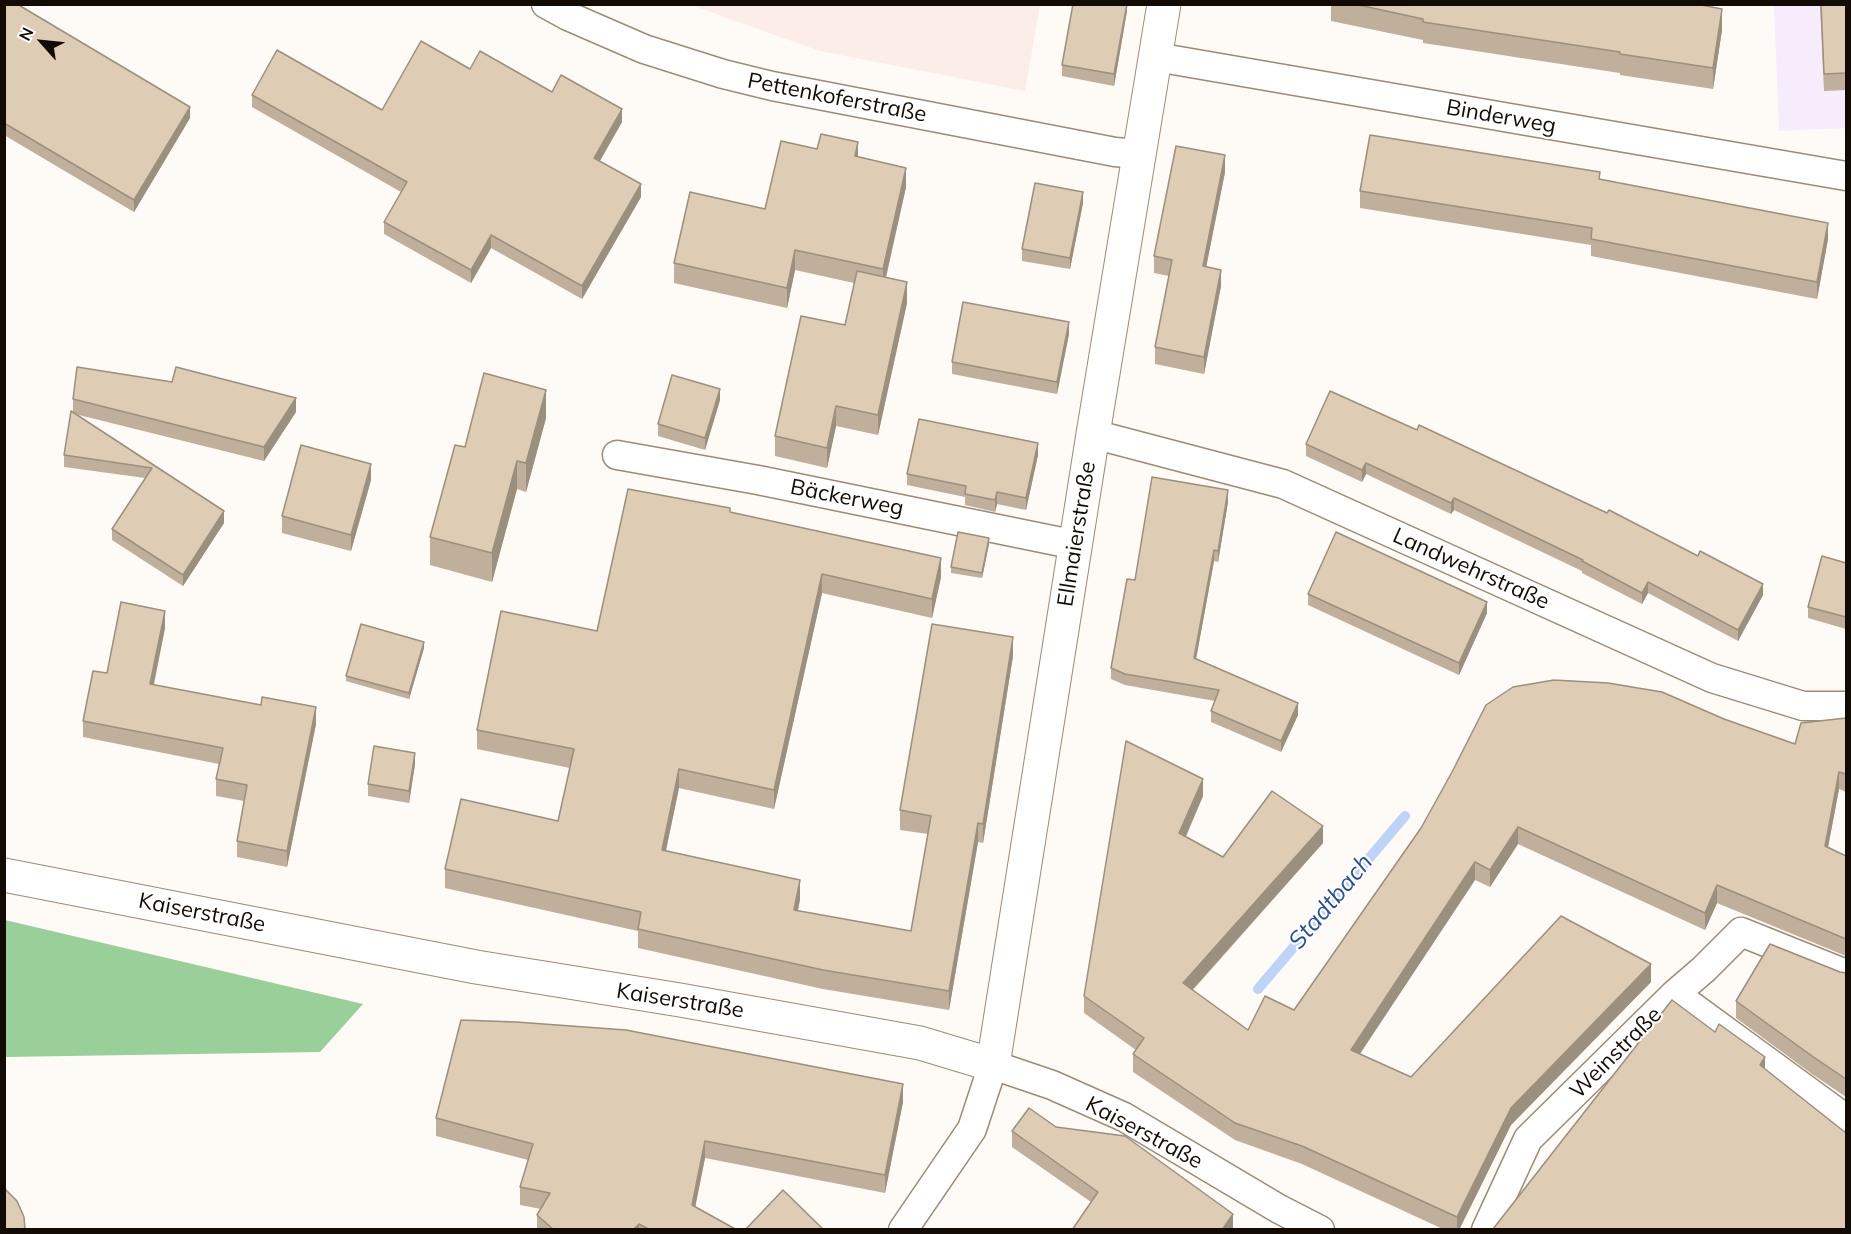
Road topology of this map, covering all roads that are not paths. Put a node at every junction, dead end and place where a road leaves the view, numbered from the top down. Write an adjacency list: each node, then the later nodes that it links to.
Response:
1 (546, 4): 4 (street, Pettenkoferstraße)
2 (1164, 4): 3 (street, Ellmaierstraße)
3 (1156, 57): 4 (street, Ellmaierstraße); 5 (street, Binderweg)
4 (1140, 154): 6 (street, Ellmaierstraße)
5 (1846, 176)
6 (1093, 434): 8 (street, Ellmaierstraße); 9 (street, Landwehrstraße)
7 (617, 455): 8 (street, Bäckerweg)
8 (1076, 545): 13 (street, Ellmaierstraße)
9 (1846, 706)
10 (4, 874): 13 (street, Kaiserstraße)
11 (1846, 974): 12 (street)
12 (1675, 994): 14 (street, Weinstraße); 18 (street, Weinstraße)
13 (993, 1065): 15 (street, Kaiserstraße); 16 (street)
14 (1846, 1119)
15 (1273, 1219): 17 (street, Kaiserstraße)
16 (903, 1230)
17 (1320, 1230)
18 (1486, 1230)

